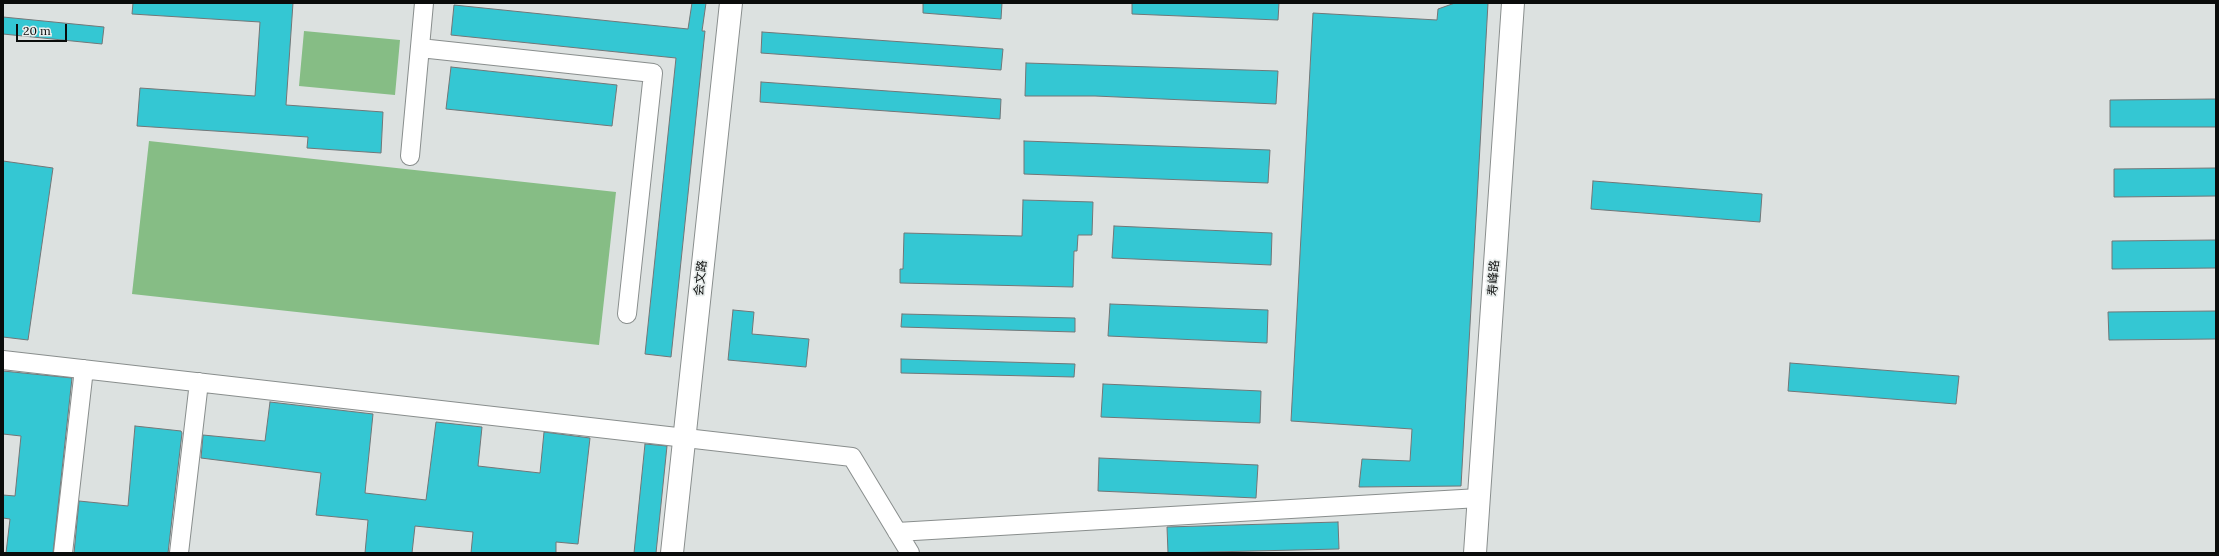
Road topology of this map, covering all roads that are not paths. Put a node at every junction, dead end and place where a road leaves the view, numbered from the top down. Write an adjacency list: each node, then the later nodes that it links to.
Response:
1 (424, 3): 4 (street)
2 (731, 3): 10 (street, 会文路)
3 (1513, 3): 11 (street, 寿峰路)
4 (420, 48): 5 (street); 6 (street)
5 (410, 156)
6 (627, 314)
7 (3, 360): 8 (street)
8 (84, 369): 9 (street); 13 (street)
9 (199, 382): 10 (street); 14 (street)
10 (684, 436): 12 (street); 15 (street, 会文路)
11 (1479, 498): 12 (street); 17 (street, 寿峰路)
12 (897, 532): 16 (street)
13 (63, 553)
14 (179, 553)
15 (672, 553)
16 (910, 553)
17 (1475, 553)

